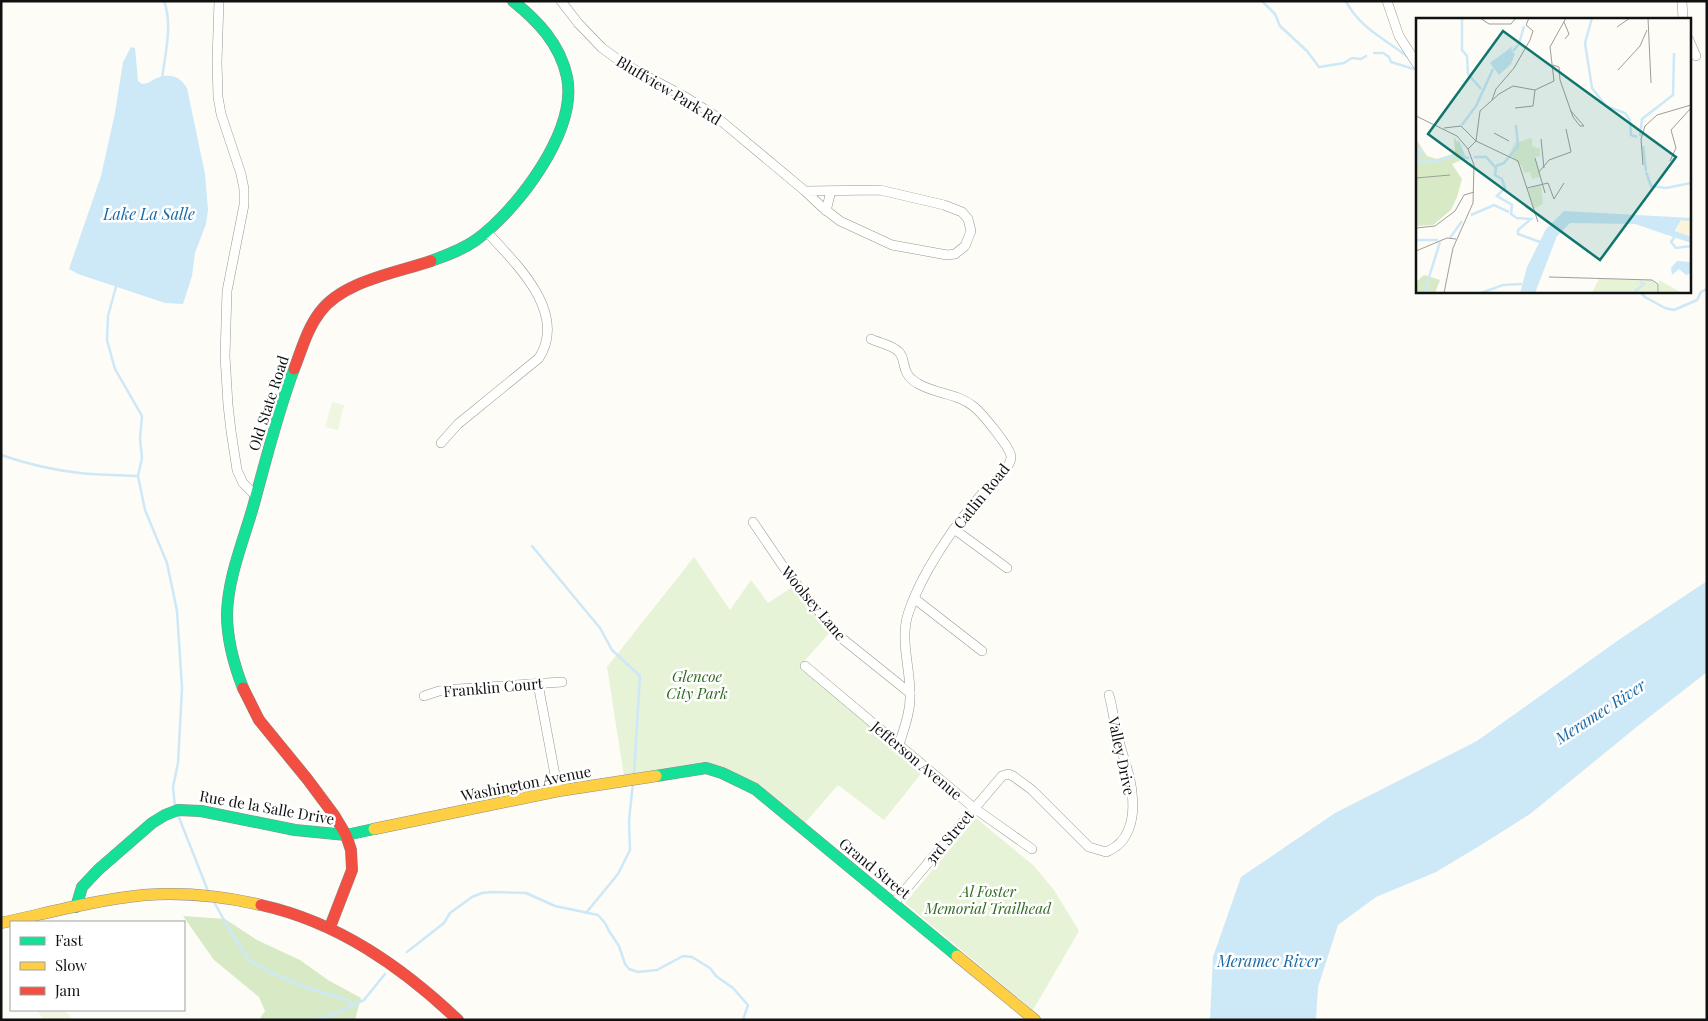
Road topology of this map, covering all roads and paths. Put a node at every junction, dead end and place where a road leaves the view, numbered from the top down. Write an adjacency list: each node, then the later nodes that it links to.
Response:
1 (219, 1): 16 (street)
2 (512, 1): 13 (street, Old State Road)
3 (561, 1): 10 (street, Bluffview Park Rd)
4 (1387, 1): 9 (street)
5 (1682, 1): 6 (street)
6 (1683, 18)
7 (1690, 42): 8 (street)
8 (1696, 56)
9 (1416, 62)
10 (806, 191): 11 (street, Bluffview Park Rd); 12 (street, Bluffview Park Rd)
11 (831, 191): 12 (street); 12 (street, Bluffview Park Rd)
12 (826, 211)
13 (486, 232): 15 (street); 16 (street, Old State Road)
14 (871, 339): 18 (street, Catlin Road)
15 (441, 443)
16 (256, 496): 33 (street, Old State Road)
17 (753, 522): 25 (street, Woolsey Lane)
18 (954, 529): 19 (street); 20 (street, Catlin Road)
19 (1007, 568)
20 (915, 599): 21 (street); 25 (street, Catlin Road)
21 (982, 651)
22 (805, 666): 28 (street, Jefferson Avenue)
23 (562, 682): 24 (street, Franklin Court)
24 (538, 684): 27 (street, Franklin Court); 31 (street)
25 (910, 693): 28 (street, Catlin Road)
26 (1109, 695): 30 (street, Valley Drive)
27 (424, 696)
28 (899, 745): 32 (street, Jefferson Avenue)
29 (711, 769): 31 (street, Washington Avenue); 35 (street, Grand Street)
30 (1008, 774): 32 (street, 3rd Street)
31 (558, 790): 33 (street, Washington Avenue)
32 (974, 808): 34 (street, Jefferson Avenue); 35 (street, 3rd Street)
33 (346, 835): 36 (street, Rue de la Salle Drive); 38 (street, Old State Road)
34 (1032, 848)
35 (894, 902): 40 (street, Grand Street)
36 (76, 907): 37 (street); 38 (street)
37 (10, 921)
38 (330, 927): 39 (street)
39 (458, 1020)
40 (1036, 1020)

